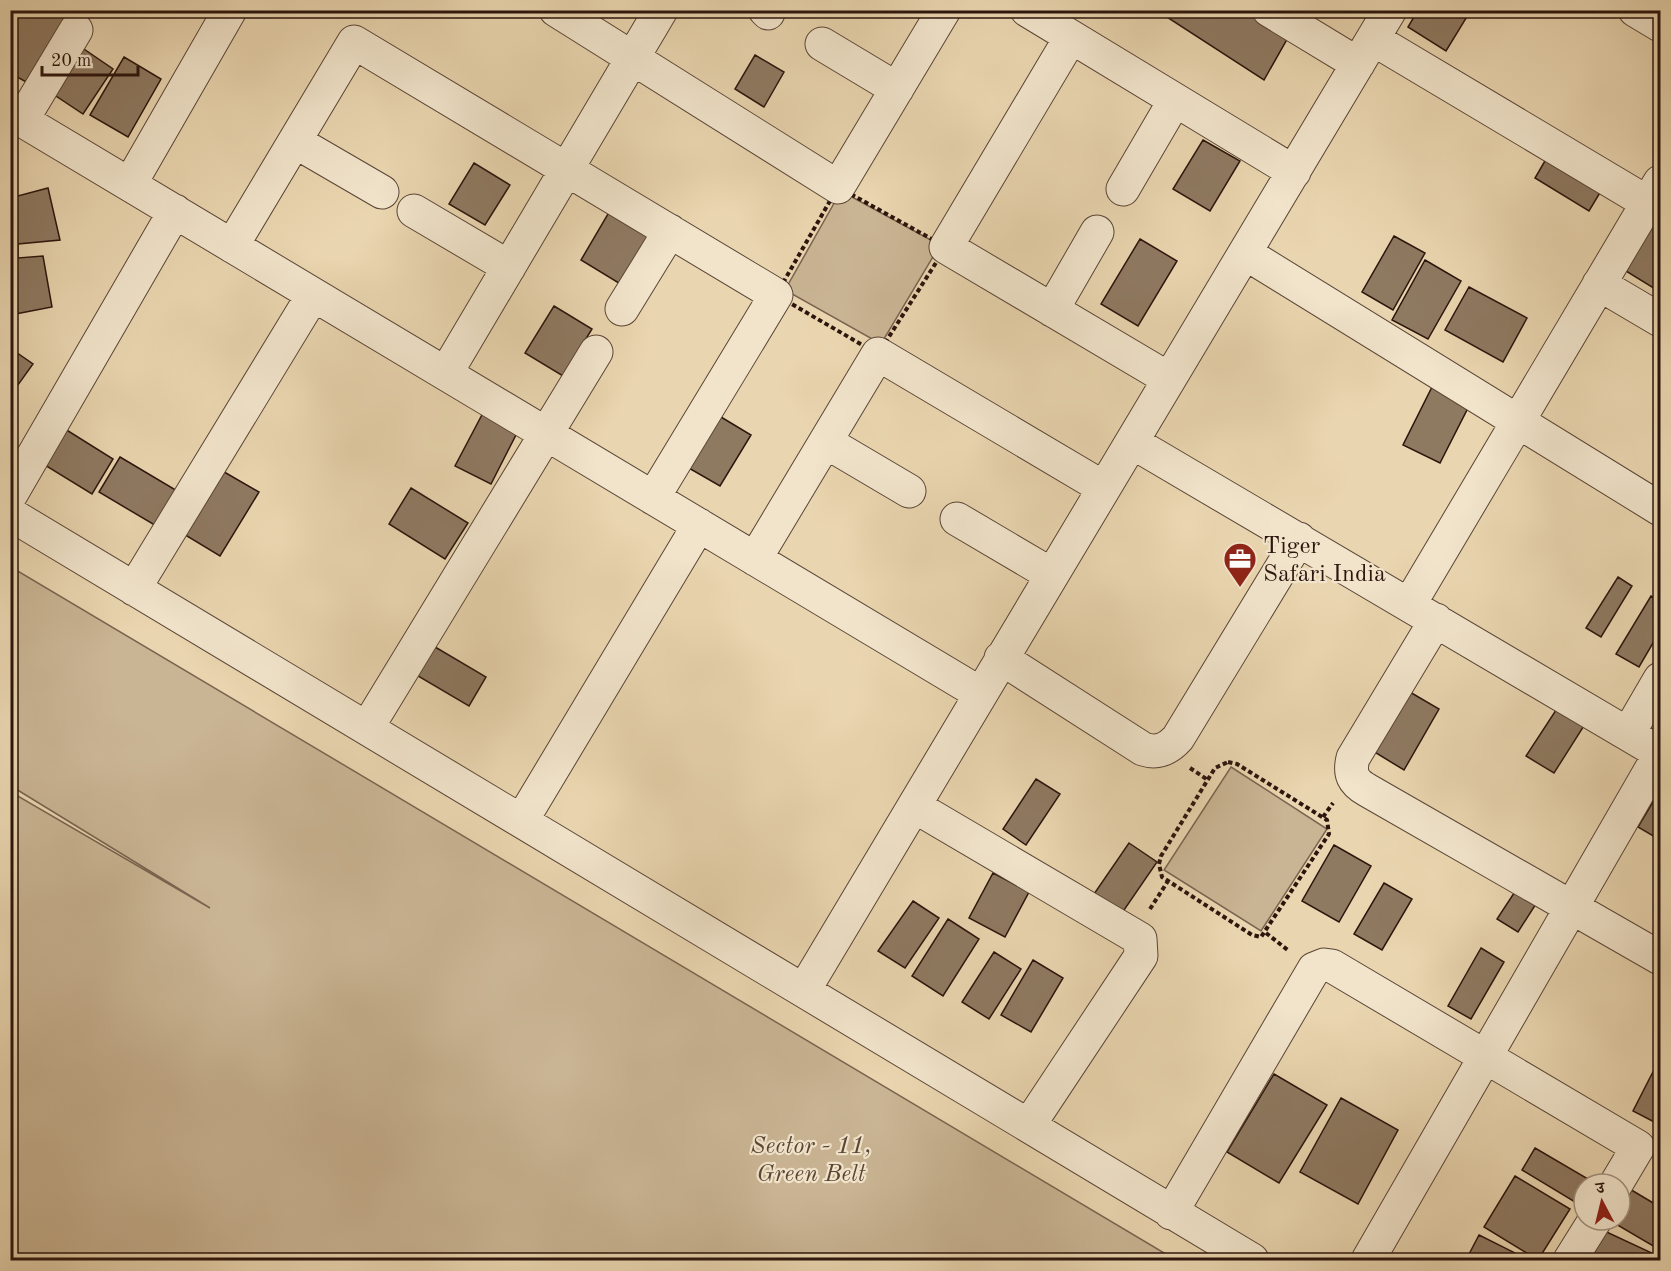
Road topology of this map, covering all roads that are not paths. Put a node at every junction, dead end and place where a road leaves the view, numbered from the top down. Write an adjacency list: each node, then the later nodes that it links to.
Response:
1 (230, 10): 21 (street)
2 (556, 10): 14 (street)
3 (661, 10): 14 (street)
4 (944, 10): 15 (street)
5 (1027, 10): 11 (street)
6 (1269, 10): 13 (street)
7 (1390, 10): 13 (street)
8 (1635, 10): 9 (street)
9 (1660, 25)
10 (76, 30): 17 (street)
11 (1071, 37): 16 (street); 35 (street)
12 (822, 44): 15 (street)
13 (1365, 52): 20 (street); 24 (street)
14 (632, 60): 15 (street); 19 (street)
15 (897, 89)
16 (1175, 100): 20 (street); 22 (street)
17 (16, 117): 21 (street)
18 (296, 142): 19 (street); 23 (street); 29 (street)
19 (567, 169): 27 (street); 31 (street)
20 (1293, 172): 30 (street)
21 (130, 184): 25 (street)
22 (1123, 189)
23 (382, 192)
24 (1654, 193): 32 (street)
25 (175, 211): 29 (street); 46 (street)
26 (414, 211): 31 (street)
27 (670, 231): 34 (street); 47 (street)
28 (1097, 232): 35 (street)
29 (232, 246): 33 (street)
30 (1245, 253): 39 (street); 40 (street)
31 (509, 267): 38 (street)
32 (1599, 284): 36 (street); 40 (street)
33 (313, 295): 38 (street); 55 (street)
34 (621, 309)
35 (1052, 310): 39 (street)
36 (1660, 320)
37 (596, 352): 41 (street)
38 (446, 373): 41 (street)
39 (1169, 379): 43 (street)
40 (1518, 419): 48 (street); 56 (street)
41 (546, 434): 47 (street); 60 (street)
42 (826, 442): 44 (street); 45 (street); 53 (street)
43 (1132, 442): 44 (street); 52 (street)
44 (1104, 488): 54 (street)
45 (909, 491)
46 (10, 496)
47 (653, 498): 51 (street)
48 (1660, 509)
49 (10, 514): 55 (street)
50 (957, 519): 54 (street)
51 (699, 525): 53 (street); 64 (street)
52 (1299, 539): 56 (street); 57 (street)
53 (755, 559): 59 (street)
54 (1052, 575): 57 (street)
55 (134, 589): 60 (street)
56 (1422, 613): 61 (street); 65 (street)
57 (1002, 658): 59 (street)
58 (1660, 679): 61 (street)
59 (981, 694): 63 (street)
60 (367, 728): 64 (street)
61 (1628, 734): 62 (street)
62 (1660, 754): 65 (street)
63 (914, 806): 67 (street); 69 (street)
64 (522, 820): 67 (street)
65 (1572, 907): 66 (street); 68 (street)
66 (1660, 958)
67 (804, 990): 69 (street)
68 (1486, 1056): 70 (street); 71 (street); 74 (street)
69 (1029, 1125): 71 (street)
70 (1623, 1172)
71 (1171, 1213): 73 (street)
72 (1588, 1232): 75 (street)
73 (1252, 1260)
74 (1368, 1260)
75 (1570, 1260)

